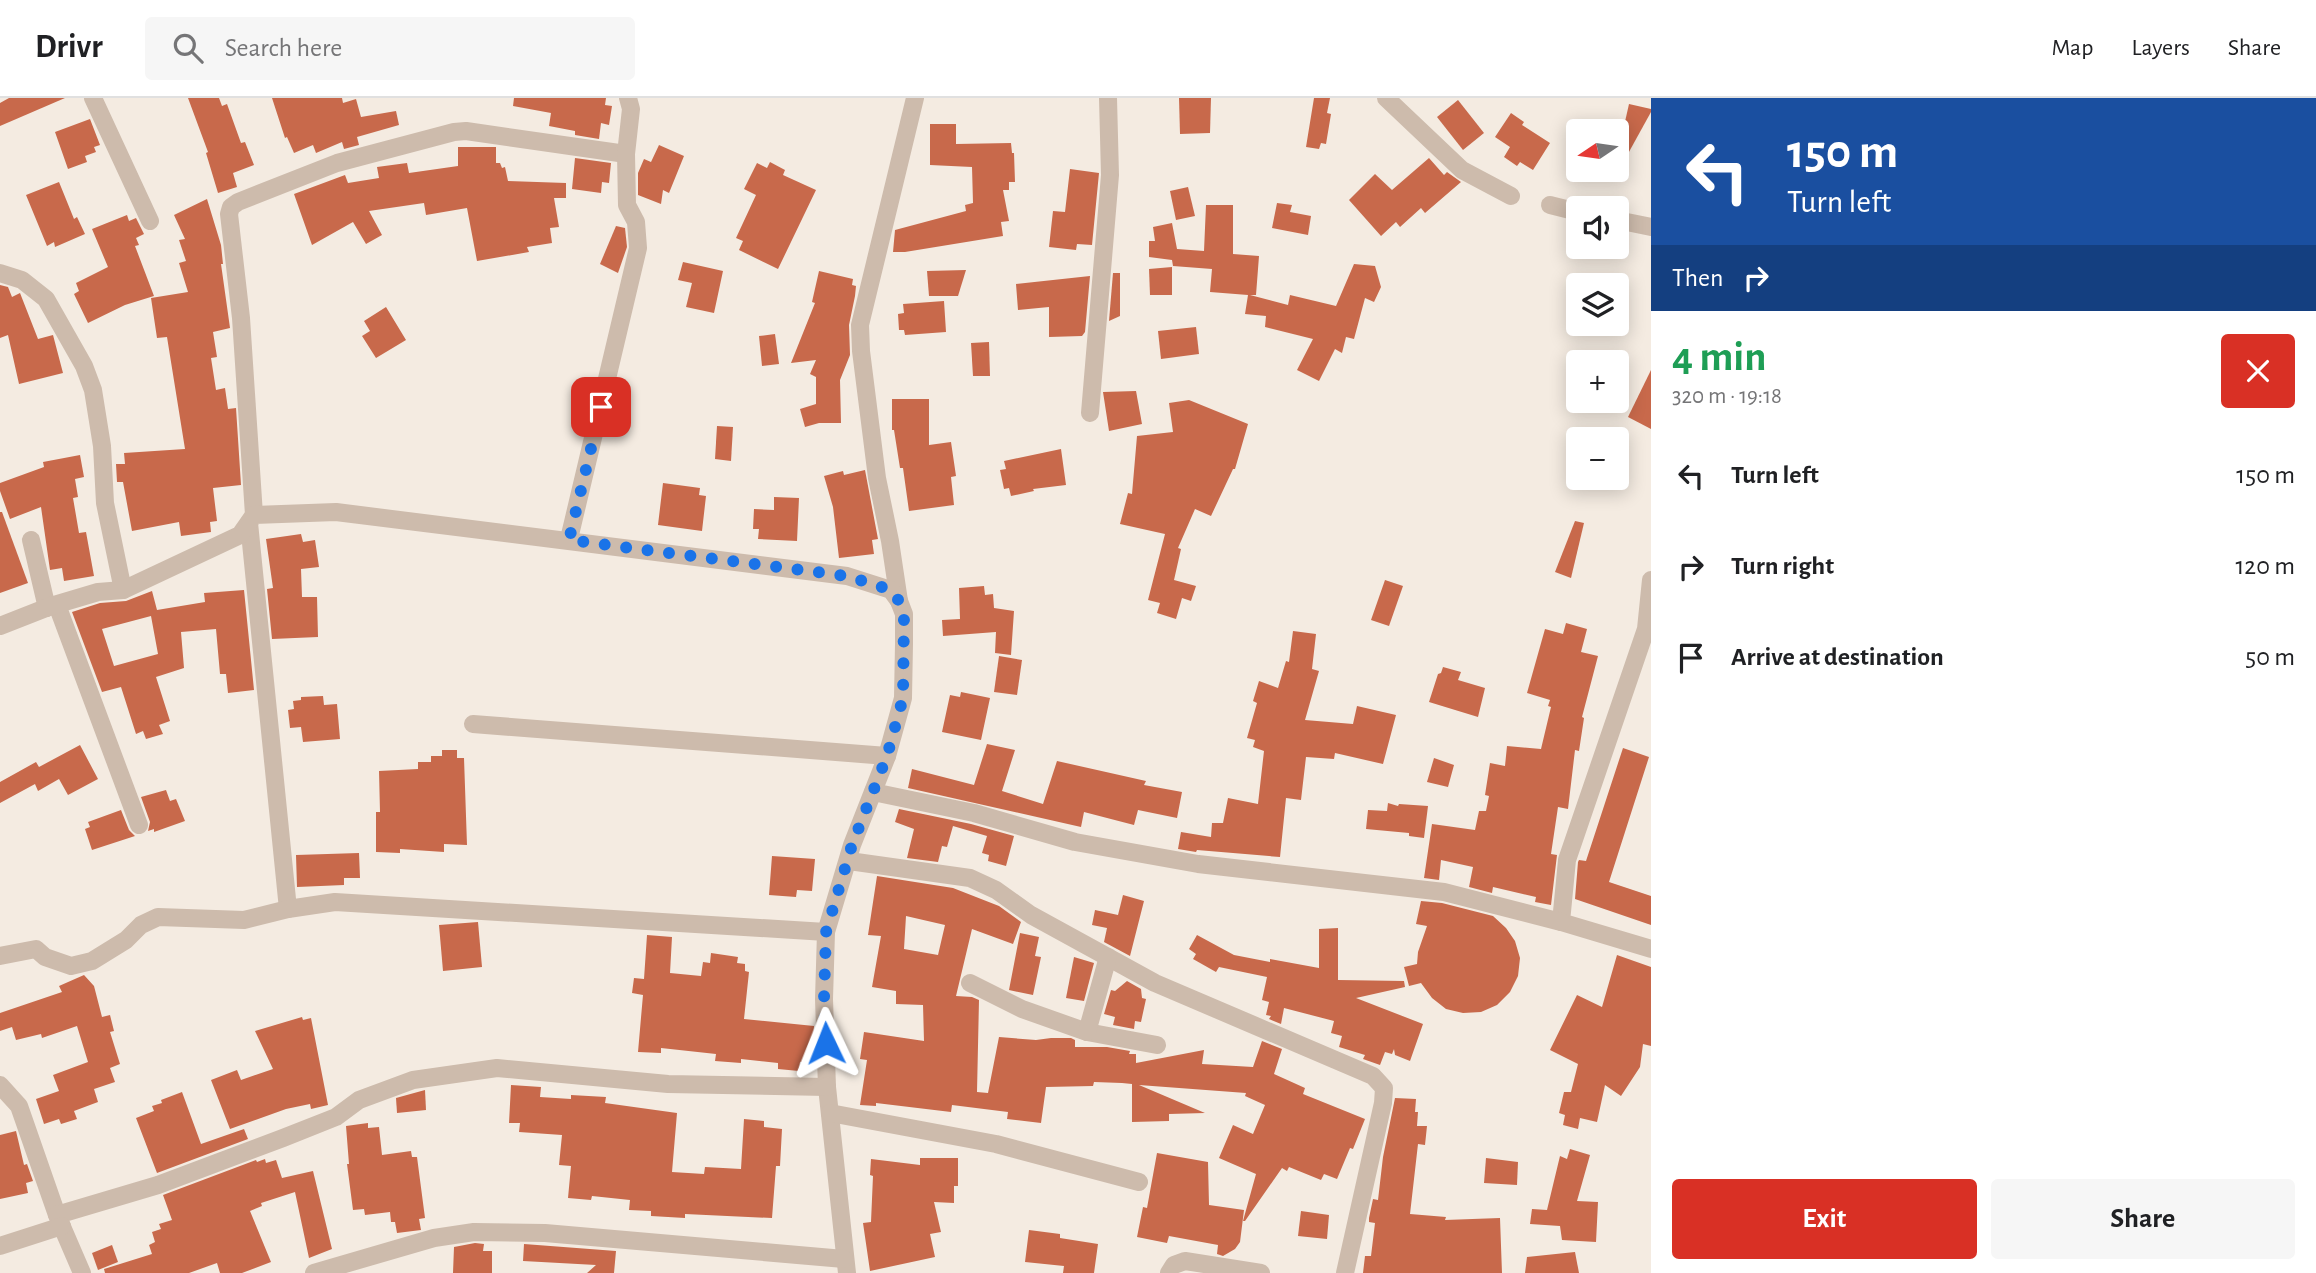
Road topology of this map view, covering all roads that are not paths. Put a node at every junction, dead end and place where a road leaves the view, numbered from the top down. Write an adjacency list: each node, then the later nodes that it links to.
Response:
1 (93, 98): 10 (street)
2 (628, 98): 6 (street)
3 (915, 98): 20 (street)
4 (1108, 98): 14 (street)
5 (1386, 98): 7 (street)
6 (626, 154): 15 (street); 17 (street)
7 (1511, 196)
8 (1550, 205): 9 (street)
9 (1566, 209)
10 (150, 221)
11 (1629, 223): 12 (street)
12 (1651, 228)
13 (0, 273): 19 (street)
14 (1090, 413)
15 (252, 519): 17 (street); 19 (street); 28 (street)
16 (31, 540): 21 (street)
17 (569, 540): 20 (street)
18 (1651, 580): 29 (street)
19 (122, 590): 21 (street)
20 (899, 601): 24 (street)
21 (52, 606): 22 (street); 26 (street)
22 (0, 626)
23 (473, 724): 24 (street)
24 (887, 756): 25 (street)
25 (873, 792): 27 (street); 29 (street)
26 (139, 825)
27 (849, 861): 30 (street); 33 (street)
28 (288, 909): 30 (street); 32 (street)
29 (1561, 922): 31 (street)
30 (826, 932): 38 (street)
31 (1651, 949)
32 (0, 956)
33 (1108, 957): 35 (street); 48 (street)
34 (970, 983): 35 (street)
35 (1087, 1032): 36 (street)
36 (1157, 1045)
37 (0, 1085): 41 (street)
38 (827, 1087): 39 (street); 41 (street)
39 (830, 1113): 40 (street); 43 (street)
40 (1139, 1182)
41 (60, 1220): 42 (street); 44 (street)
42 (0, 1246)
43 (846, 1266): 45 (street)
44 (82, 1273)
45 (314, 1273)
46 (1170, 1273): 47 (street)
47 (1261, 1273)
48 (1345, 1273)

